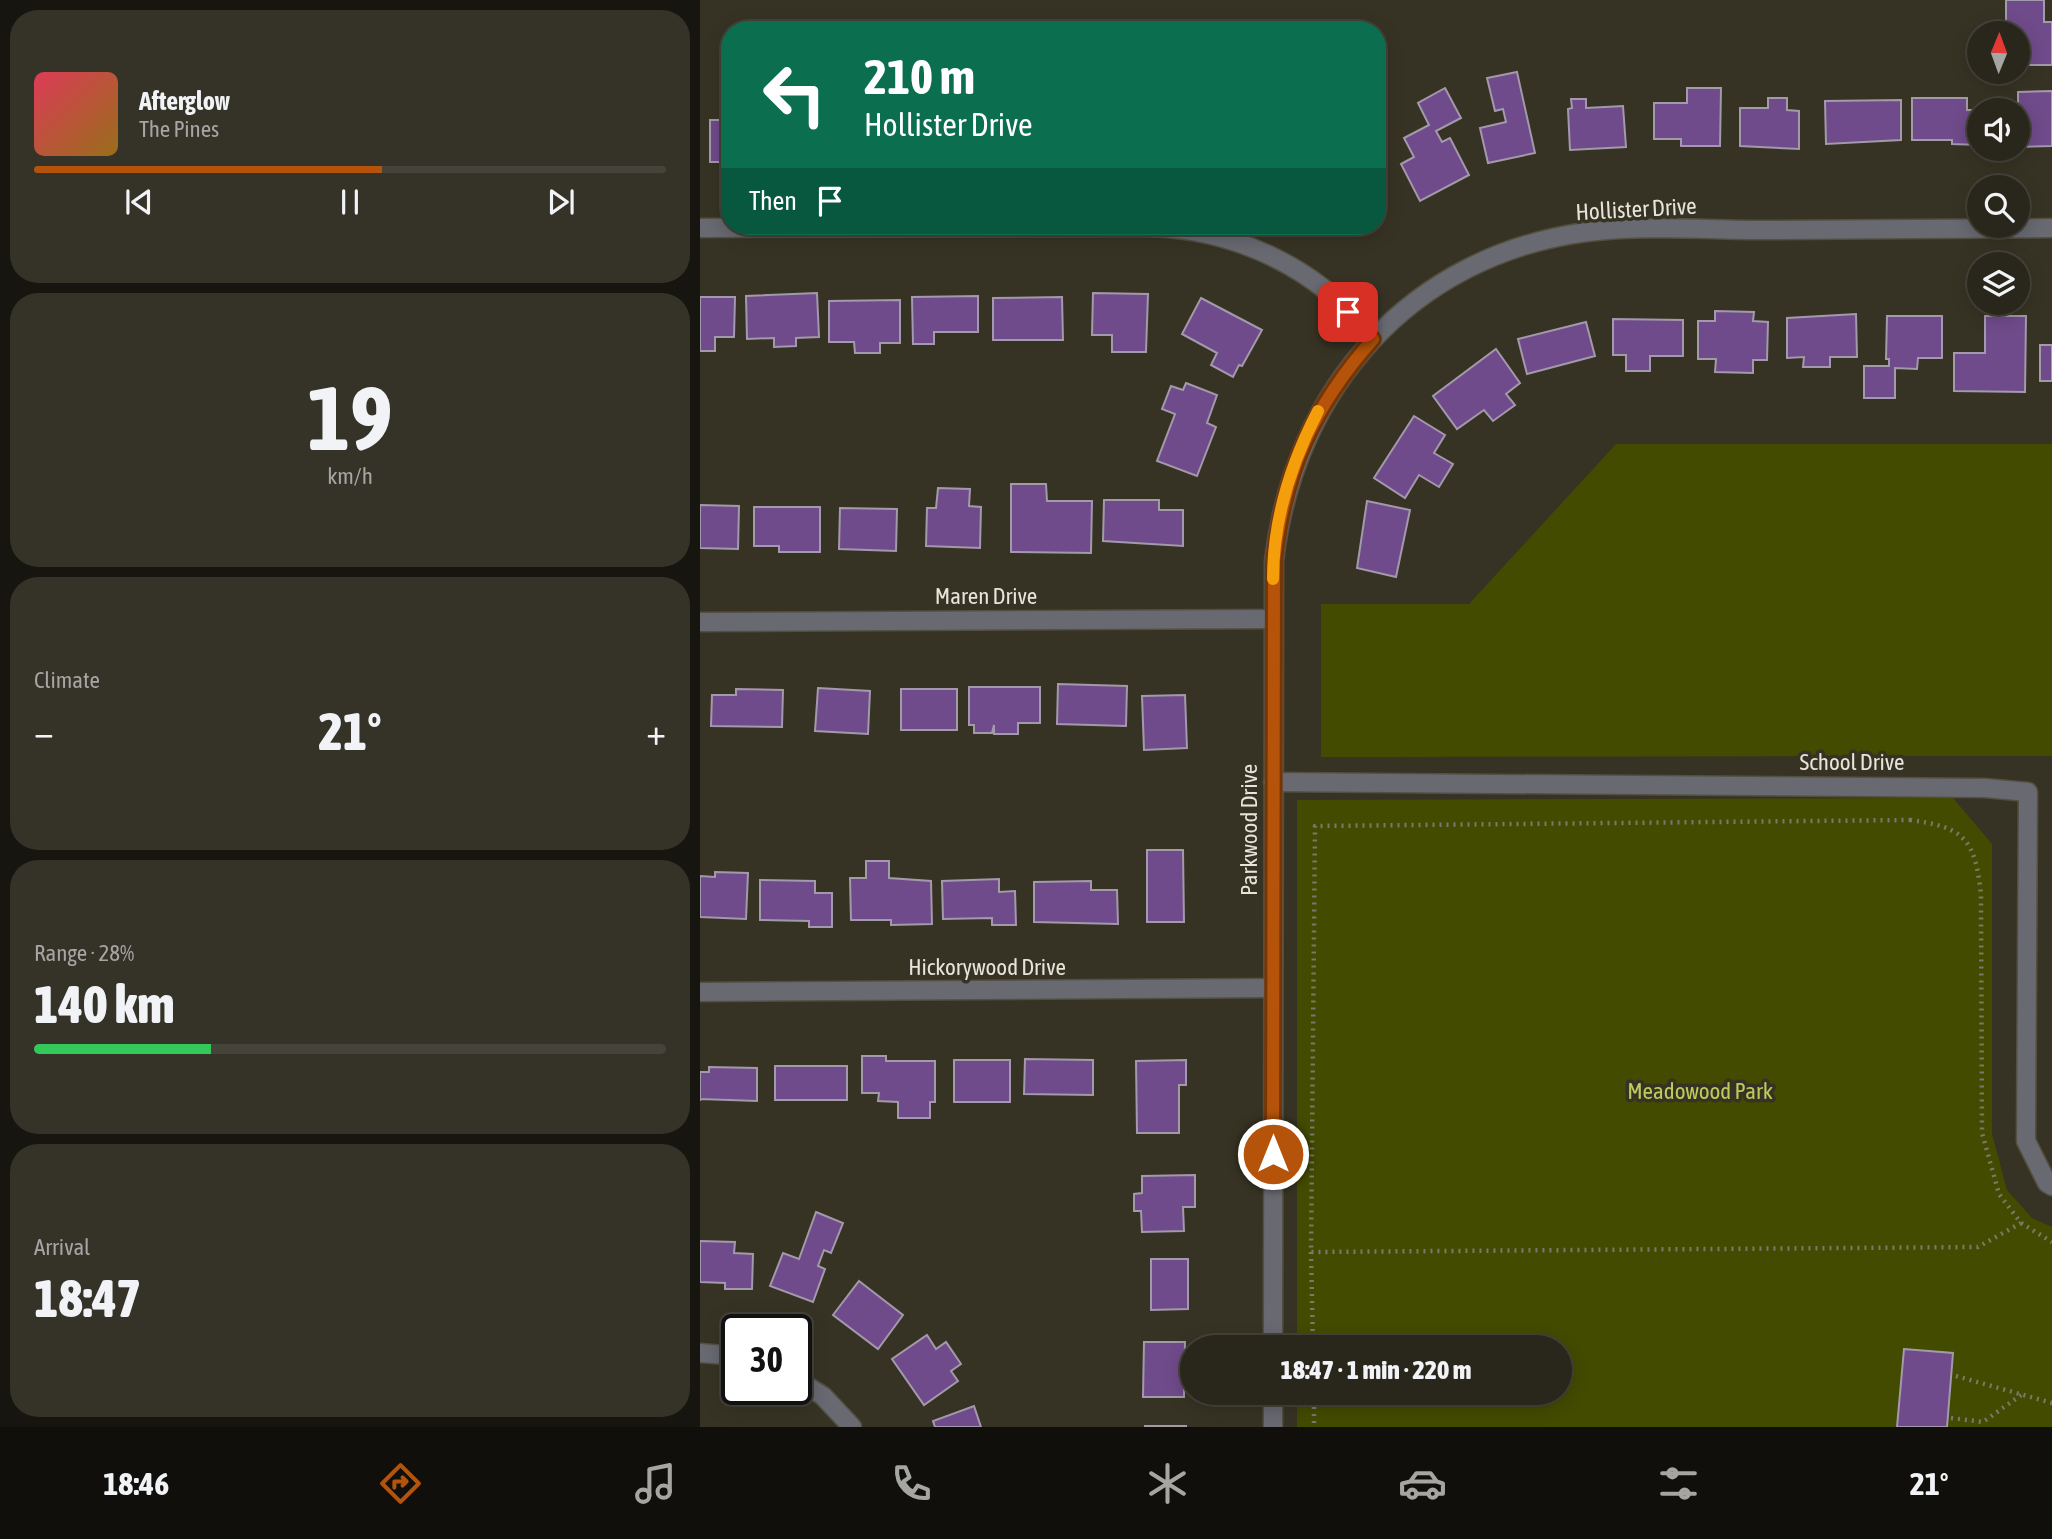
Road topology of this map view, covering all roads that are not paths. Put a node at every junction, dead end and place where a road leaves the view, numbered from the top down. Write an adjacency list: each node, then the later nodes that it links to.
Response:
1 (700, 228): 2 (street)
2 (721, 228)
3 (2052, 228): 5 (street, Hollister Drive)
4 (1211, 235): 5 (street)
5 (1373, 339): 6 (street, Parkwood Drive)
6 (1273, 619): 7 (street, Maren Drive); 8 (street, Parkwood Drive)
7 (700, 622)
8 (1273, 782): 9 (street, Parkwood Drive); 11 (street, School Drive)
9 (1273, 988): 10 (street, Hickorywood Drive); 12 (street, Parkwood Drive)
10 (700, 992)
11 (2052, 1186)
12 (1273, 1335)
13 (700, 1353): 14 (street)
14 (721, 1355)
15 (812, 1389): 17 (street)
16 (1273, 1405): 18 (street)
17 (852, 1427)
18 (1273, 1427)

